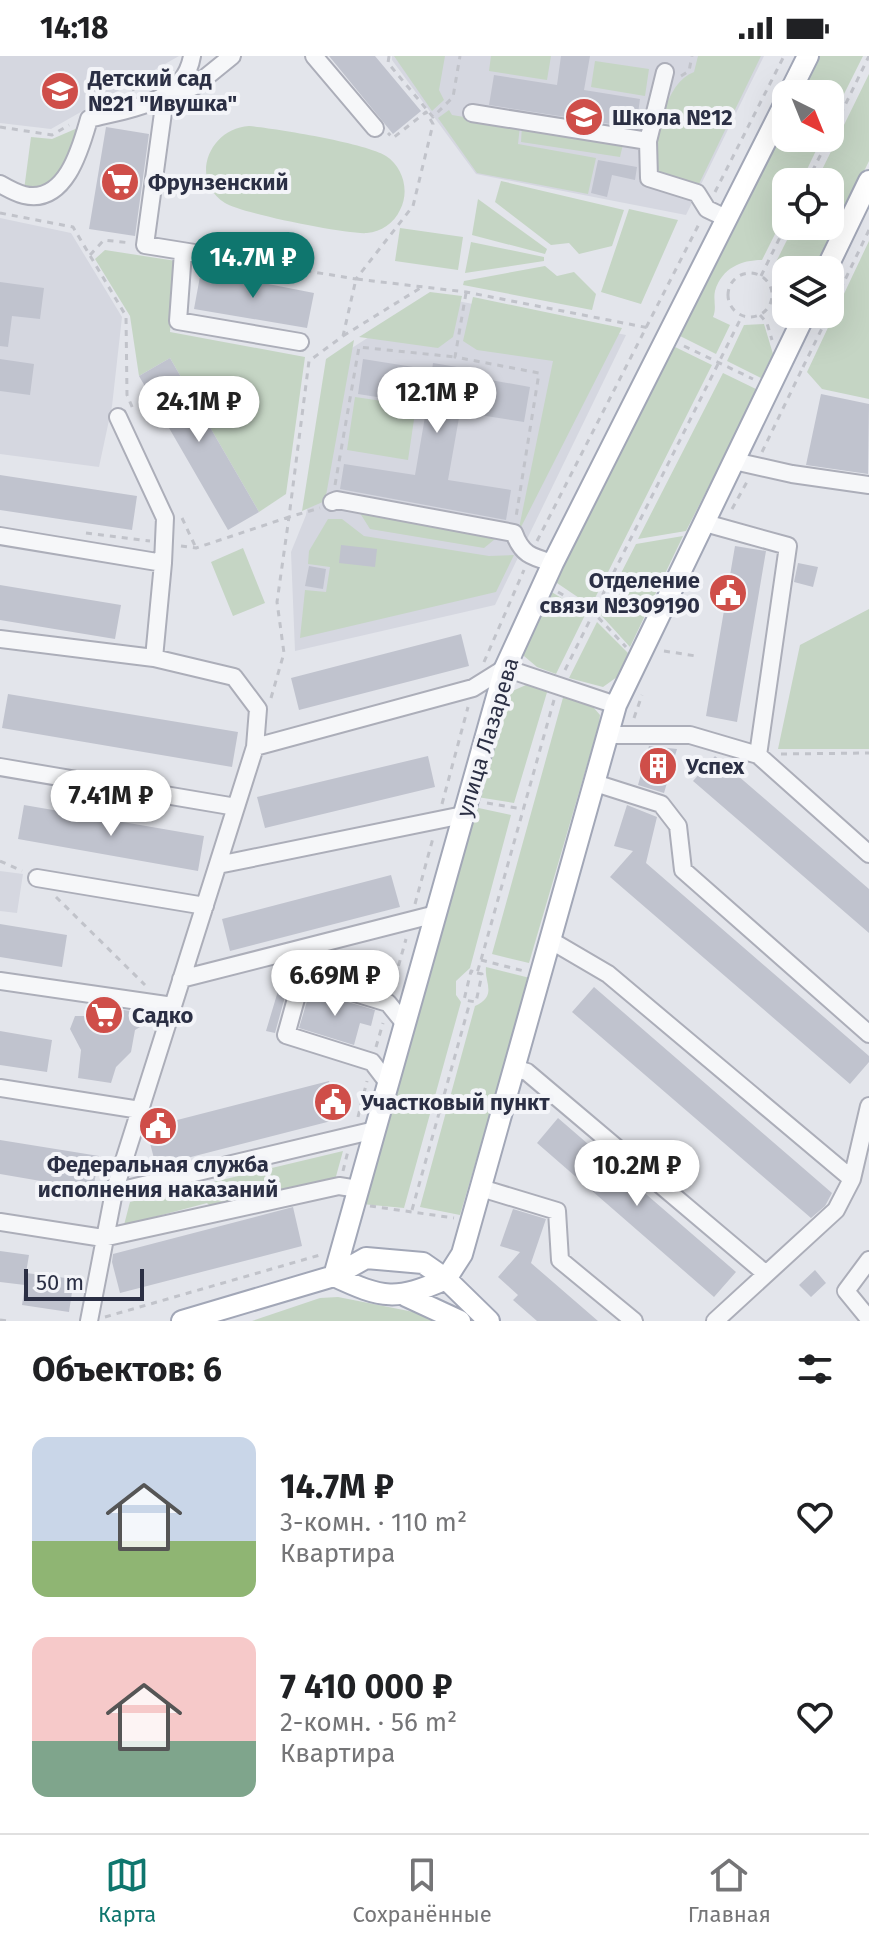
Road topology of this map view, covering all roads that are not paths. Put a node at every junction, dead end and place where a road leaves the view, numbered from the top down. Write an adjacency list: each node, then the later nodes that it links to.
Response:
1 (192, 56): 7 (street)
2 (232, 56): 7 (street)
3 (314, 56): 9 (street)
4 (808, 56): 6 (main road)
5 (665, 72): 11 (street)
6 (796, 80)
7 (165, 98): 13 (street); 15 (street)
8 (472, 113): 11 (street)
9 (379, 127)
10 (772, 129): 14 (main road, улица Лазарева)
11 (648, 141): 14 (street)
12 (869, 181): 16 (main road)
13 (0, 184)
14 (728, 219): 27 (main road, улица Лазарева)
15 (183, 252): 17 (street); 19 (street)
16 (833, 256)
17 (244, 261)
18 (798, 328): 21 (main road)
19 (300, 342)
20 (126, 413): 26 (street)
21 (734, 461): 22 (street); 24 (main road)
22 (869, 485)
23 (332, 502): 27 (street)
24 (713, 526): 31 (main road); 34 (street)
25 (0, 536): 26 (street)
26 (163, 563): 29 (street)
27 (553, 563): 30 (main road, улица Лазарева)
28 (0, 639): 29 (street)
29 (154, 658): 33 (street)
30 (505, 668): 31 (street); 33 (street); 38 (main road, улица Лазарева)
31 (616, 705): 32 (main road)
32 (617, 736): 34 (street); 36 (main road)
33 (255, 747): 37 (street)
34 (758, 755): 39 (street)
35 (0, 767): 37 (street)
36 (595, 783): 44 (main road); 49 (street)
37 (236, 807): 40 (street)
38 (463, 815): 40 (street); 43 (main road, улица Лазарева)
39 (869, 854)
40 (218, 865): 42 (street)
41 (37, 878): 42 (street)
42 (205, 906): 45 (street)
43 (436, 914): 45 (street); 48 (main road, улица Лазарева)
44 (550, 940): 50 (main road); 56 (street)
45 (181, 979): 47 (street)
46 (0, 981): 47 (street)
47 (173, 1006): 54 (street)
48 (405, 1024): 51 (main road, улица Лазарева); 51 (street)
49 (869, 1034)
50 (514, 1068): 58 (main road); 63 (street)
51 (388, 1083): 55 (main road, улица Лазарева)
52 (0, 1088): 54 (street)
53 (869, 1106): 56 (street)
54 (140, 1110): 59 (street)
55 (375, 1130): 57 (main road, улица Лазарева); 59 (street)
56 (852, 1179): 63 (street)
57 (349, 1187): 61 (street); 64 (main road, улица Лазарева)
58 (481, 1188): 65 (main road); 72 (street)
59 (114, 1192): 61 (street)
60 (0, 1222): 61 (street)
61 (103, 1238): 69 (street)
62 (869, 1260): 68 (street)
63 (766, 1274): 73 (street)
64 (334, 1276): 65 (main road); 66 (main road); 70 (main road)
65 (446, 1279): 66 (main road); 71 (main road)
66 (406, 1296): 67 (main road)
67 (450, 1319)
68 (869, 1319)
69 (91, 1321)
70 (182, 1321)
71 (489, 1321)
72 (634, 1321)
73 (715, 1321)

